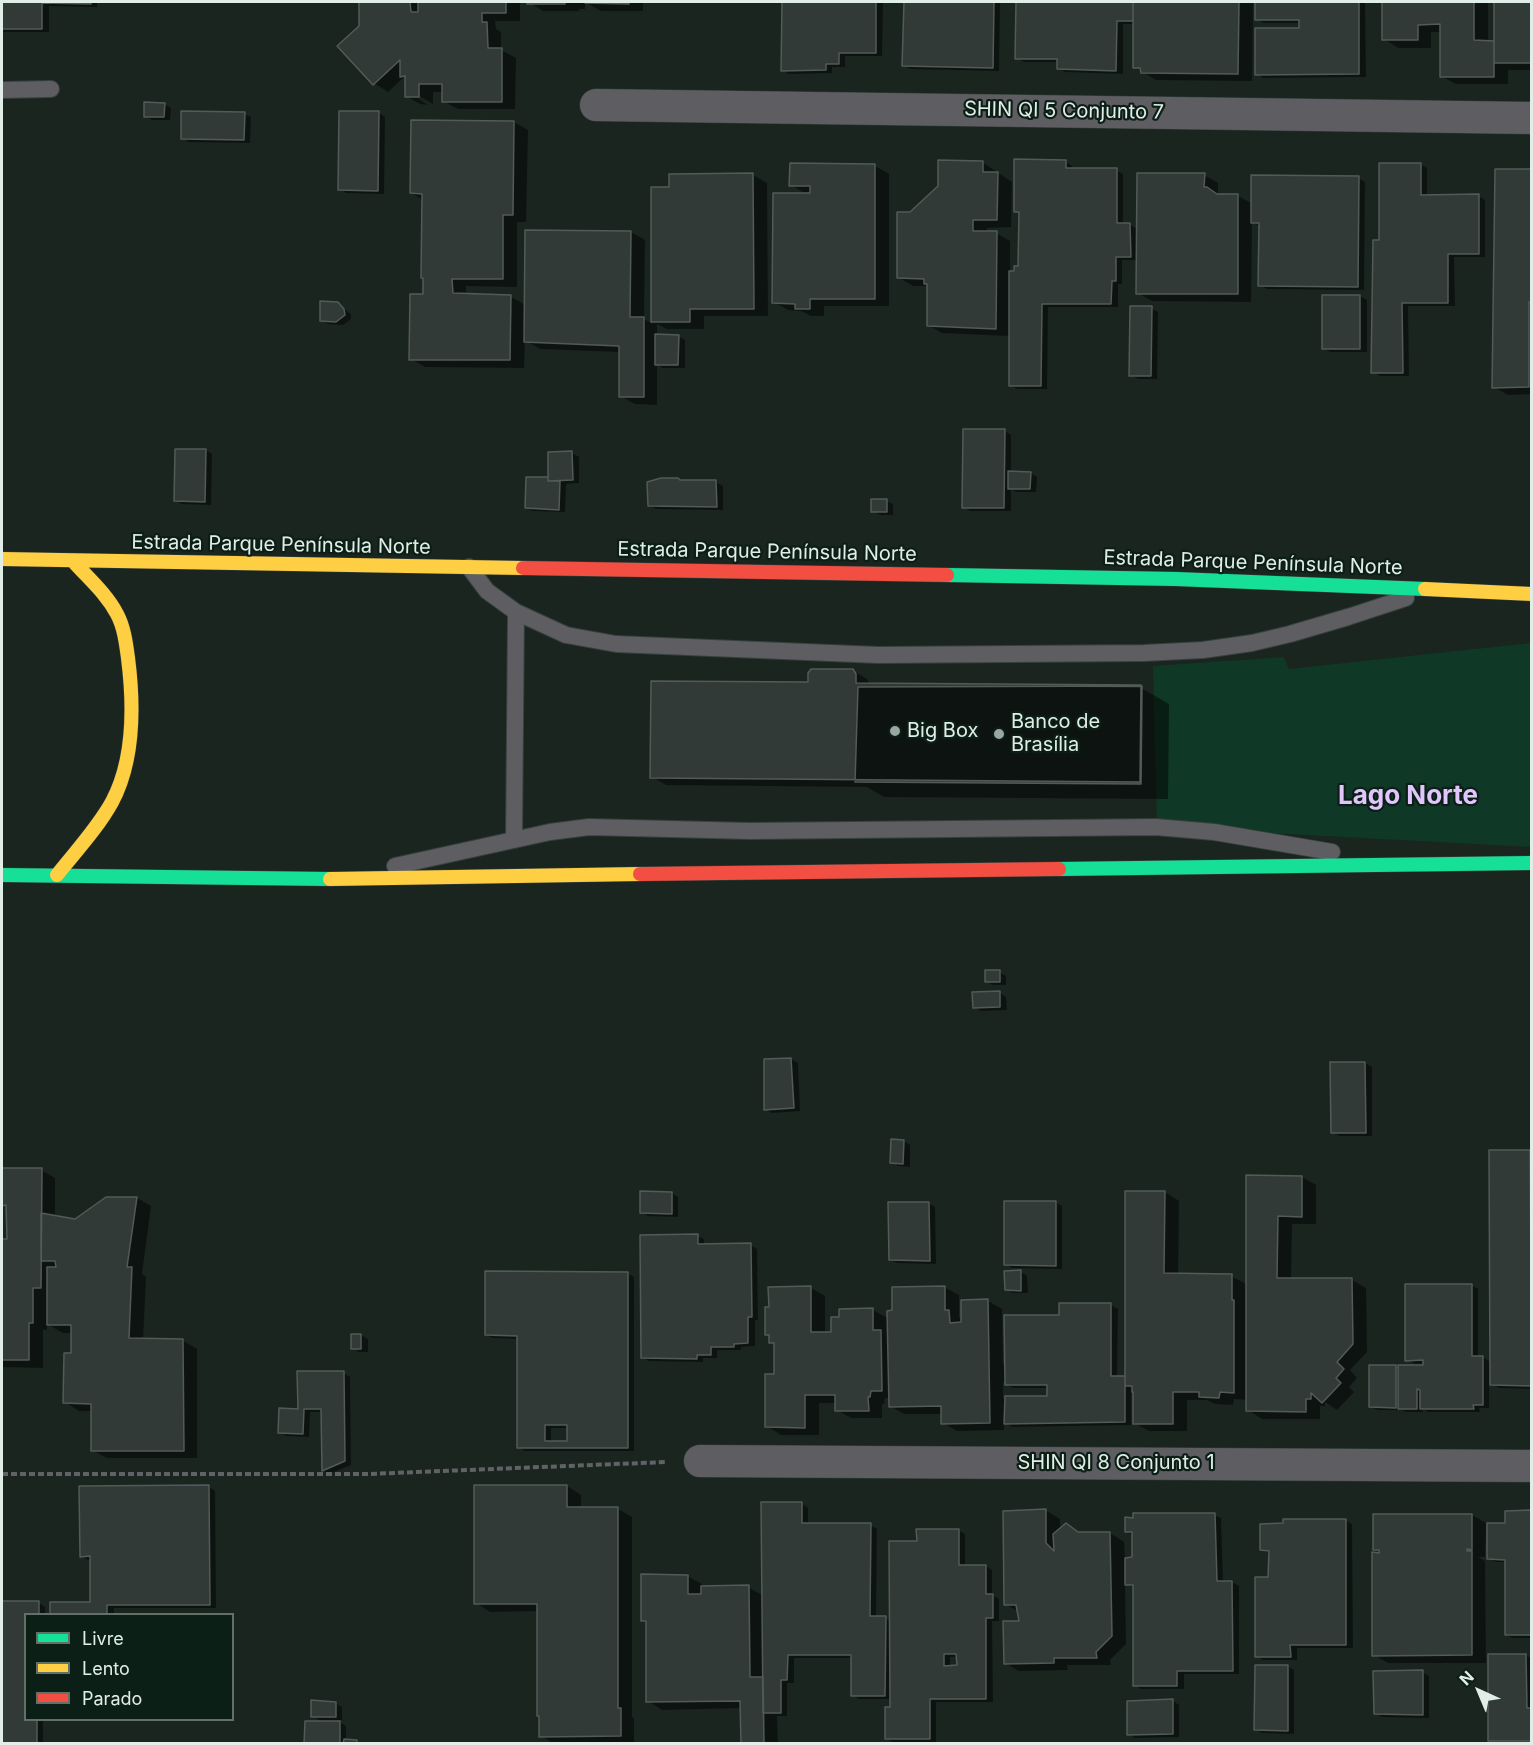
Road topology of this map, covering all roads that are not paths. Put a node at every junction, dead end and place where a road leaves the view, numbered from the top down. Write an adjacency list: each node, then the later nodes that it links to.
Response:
1 (51, 89): 2 (lane)
2 (2, 90)
3 (596, 105): 4 (street, SHIN QI 5 Conjunto 7)
4 (1532, 118)
5 (2, 558): 6 (main road, Estrada Parque Península Norte)
6 (73, 561): 7 (main road, Estrada Parque Península Norte); 14 (main road)
7 (469, 567): 8 (main road, Estrada Parque Península Norte); 10 (lane)
8 (1432, 589): 9 (main road, Estrada Parque Península Norte); 10 (lane)
9 (1532, 594)
10 (516, 612): 11 (lane)
11 (514, 840): 12 (lane); 16 (lane)
12 (1434, 863): 13 (main road); 16 (main road)
13 (1532, 863)
14 (57, 874): 15 (main road); 16 (main road)
15 (2, 875)
16 (336, 879)
17 (700, 1461): 18 (street, SHIN QI 8 Conjunto 1)
18 (1532, 1466)

